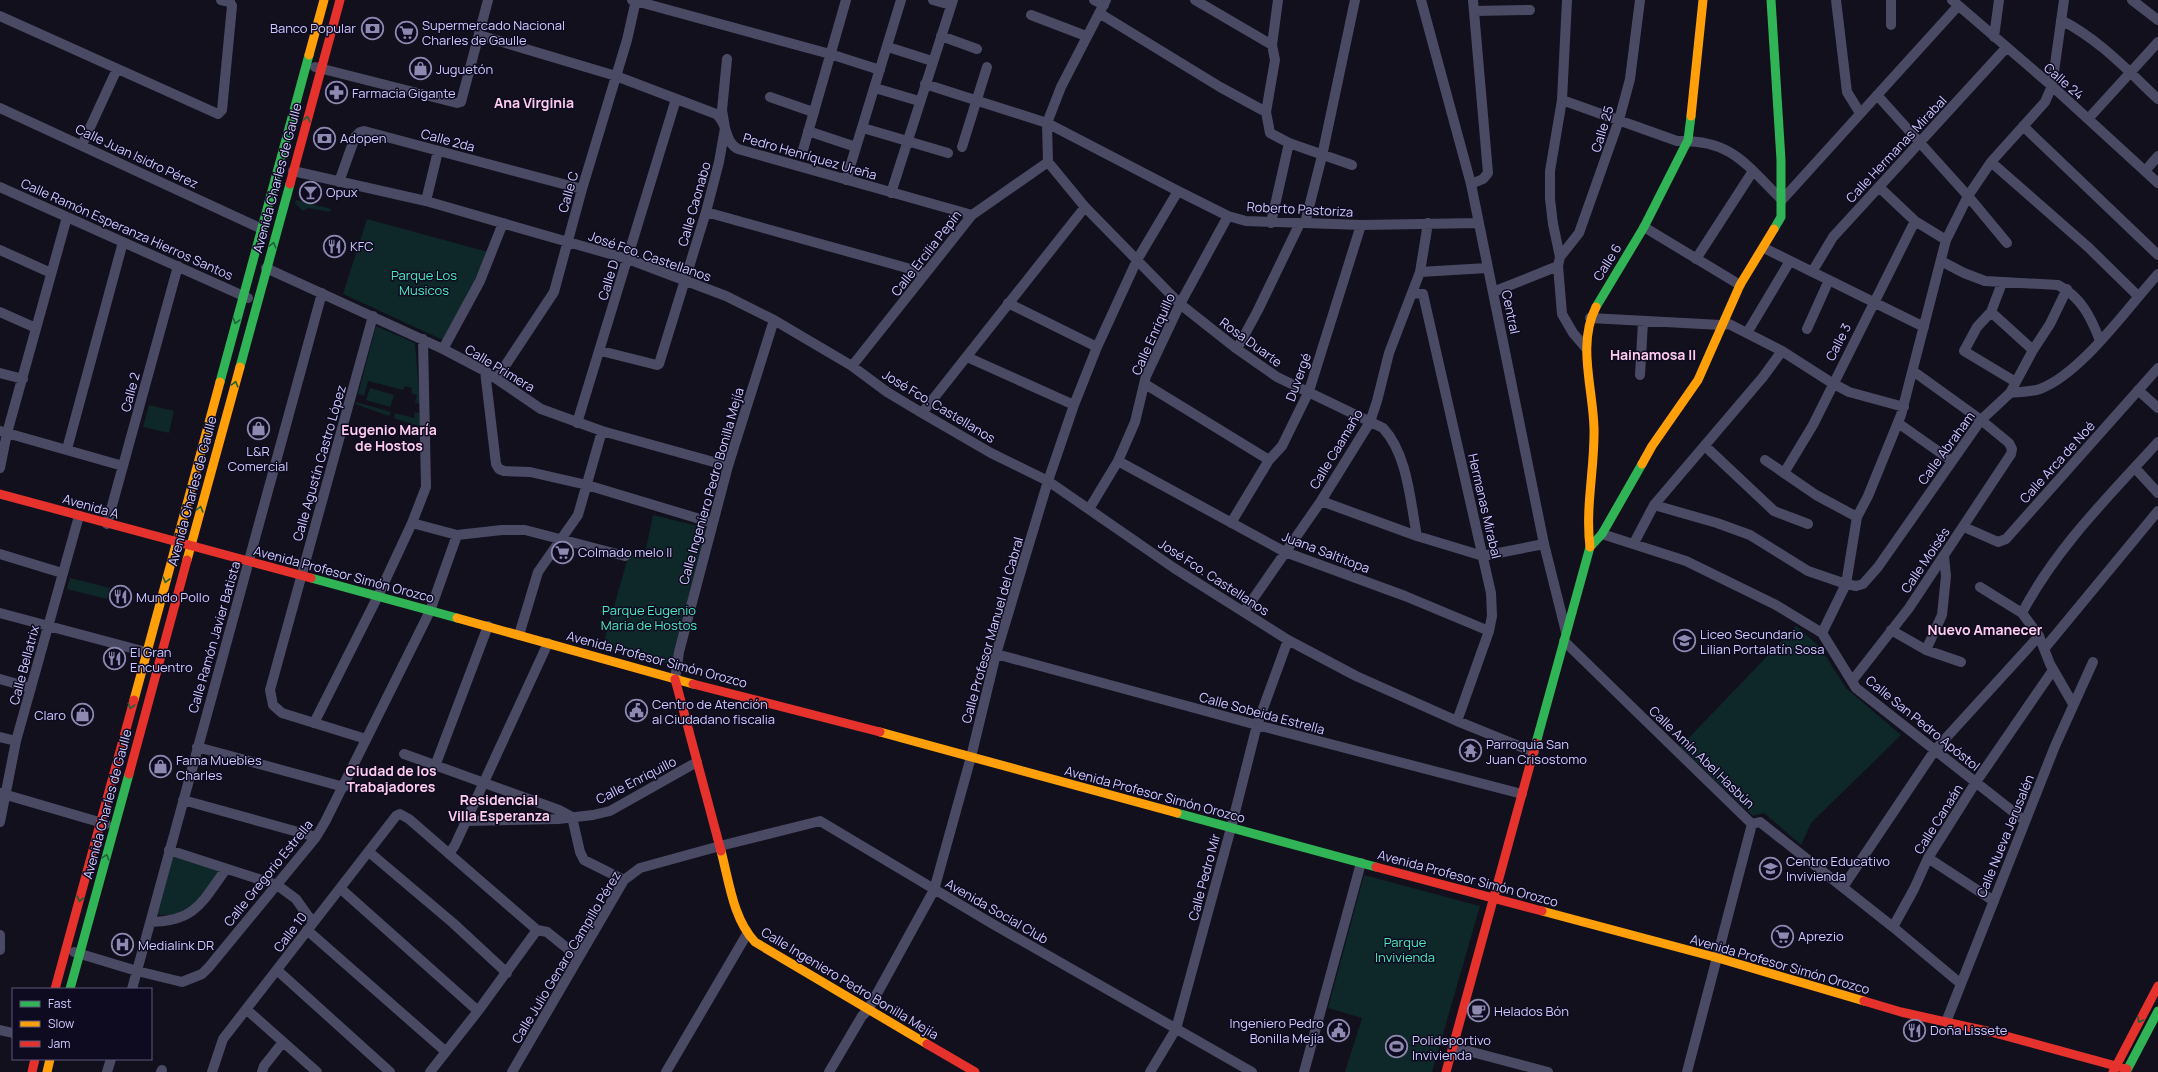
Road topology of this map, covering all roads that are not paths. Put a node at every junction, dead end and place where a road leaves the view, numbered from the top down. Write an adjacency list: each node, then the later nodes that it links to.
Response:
1 (221, 0): 48 (street)
2 (324, 0): 46 (main road, Avenida Charles de Gaulle)
3 (340, 0): 49 (main road, Avenida Charles de Gaulle)
4 (488, 0): 34 (street)
5 (635, 0): 43 (street); 52 (street, Calle C)
6 (846, 0): 43 (street)
7 (901, 0): 40 (street)
8 (932, 0): 24 (street)
9 (1094, 0): 26 (street)
10 (1195, 0): 39 (street)
11 (1278, 0): 39 (street)
12 (1355, 0): 84 (street)
13 (1421, 0): 95 (street, Central)
14 (1473, 0): 28 (street)
15 (1567, 0): 60 (street)
16 (1640, 0): 68 (street, Calle 25)
17 (1703, 0): 74 (main road, Calle 6)
18 (1771, 0): 102 (main road)
19 (1836, 0): 66 (street)
20 (1891, 0): 33 (street)
21 (1999, 0): 37 (street)
22 (2064, 0): 31 (street)
23 (2132, 0): 32 (street)
24 (952, 2): 35 (street)
25 (1955, 3): 37 (street, Calle 24); 56 (street)
26 (1103, 6): 36 (street); 65 (street)
27 (1530, 10): 28 (street)
28 (1474, 11): 95 (street)
29 (1031, 15): 36 (street)
30 (0, 16): 48 (street)
31 (2061, 20): 51 (street); 54 (street)
32 (2158, 20)
33 (1891, 26)
34 (479, 34): 49 (street); 52 (street, Pedro Henríquez Ureña)
35 (941, 36): 42 (street); 45 (street)
36 (1086, 36): 69 (street)
37 (1994, 37): 41 (street, Calle 24)
38 (2158, 42): 51 (street)
39 (1272, 45): 65 (street)
40 (888, 47): 45 (street); 50 (street)
41 (2006, 48): 54 (street, Calle 24); 77 (street, Calle Hermanas Mirabal)
42 (977, 49)
43 (830, 54): 50 (street); 64 (street)
44 (728, 59): 71 (street, Calle Caonabo)
45 (932, 61): 53 (street)
46 (306, 65): 49 (street); 117 (main road, Avenida Charles de Gaulle)
47 (987, 67): 62 (street)
48 (117, 69): 78 (street)
49 (321, 69): 89 (main road, Avenida Charles de Gaulle, one-way to 49)
50 (880, 70): 55 (street)
51 (2131, 74): 59 (street); 67 (street)
52 (616, 76): 58 (street, Pedro Henríquez Ureña); 98 (street, Calle C)
53 (925, 84): 61 (street); 62 (street, Roberto Pastoriza)
54 (2052, 86): 67 (street, Calle 24); 70 (street)
55 (875, 88): 61 (street); 72 (street)
56 (1877, 95): 66 (street); 77 (street)
57 (770, 98): 64 (street)
58 (676, 99): 71 (street, Pedro Henríquez Ureña); 126 (street, Calle D)
59 (2158, 99)
60 (1562, 100): 68 (street); 128 (street)
61 (919, 101): 75 (street)
62 (977, 101): 69 (street, Roberto Pastoriza); 80 (street)
63 (0, 108): 78 (street, Calle Juan Isidro Pérez)
64 (813, 112): 73 (street)
65 (1266, 112): 76 (street)
66 (1860, 113): 102 (street)
67 (2088, 119): 91 (street, Calle 24)
68 (1619, 120): 74 (street); 128 (street, Calle 25)
69 (1047, 123): 86 (street); 99 (street, Roberto Pastoriza)
70 (2023, 126): 87 (street); 124 (street)
71 (725, 128): 92 (street, Pedro Henríquez Ureña); 105 (street, Calle Caonabo)
72 (863, 128): 75 (street); 79 (street)
73 (808, 131): 79 (street); 81 (street)
74 (1688, 140): 90 (street); 116 (main road, Calle 6)
75 (908, 143): 83 (street); 100 (street)
76 (1289, 143): 84 (street); 111 (street)
77 (1919, 143): 97 (street, Calle Hermanas Mirabal); 101 (street)
78 (82, 145): 117 (street, Calle Juan Isidro Pérez)
79 (856, 147): 92 (street)
80 (962, 147)
81 (803, 150)
82 (438, 151): 93 (street, Calle 2da); 98 (street, Calle 2da); 103 (street)
83 (948, 153)
84 (1322, 156): 88 (street); 112 (street)
85 (2158, 156): 91 (street)
86 (1048, 162): 104 (street, Rosa Duarte); 106 (street, Calle Ercilia Pepín)
87 (1990, 162): 101 (street); 148 (street)
88 (1352, 165)
89 (293, 171): 93 (street, José Fco. Castellanos); 132 (main road, Avenida Charles de Gaulle, one-way to 89)
90 (1753, 171): 102 (street); 125 (street)
91 (2145, 171): 94 (street, Calle 24)
92 (846, 180): 100 (street, Pedro Henríquez Ureña)
93 (339, 182): 103 (street, José Fco. Castellanos)
94 (2158, 183)
95 (1471, 184): 114 (street, Central)
96 (0, 187): 108 (street, Calle Ramón Esperanza Hierros Santos)
97 (1879, 187): 109 (street); 135 (street, Calle Hermanas Mirabal)
98 (582, 190): 120 (street, Calle C)
99 (1178, 191): 107 (street, Roberto Pastoriza); 127 (street, Calle Profesor Manuel del Cabral)
100 (891, 193): 106 (street, Pedro Henríquez Ureña)
101 (1968, 196): 118 (street); 121 (street)
102 (1782, 200): 122 (main road)
103 (426, 201): 110 (street, José Fco. Castellanos)
104 (1085, 207): 127 (street, Rosa Duarte); 150 (street)
105 (706, 212): 137 (street); 139 (street, Calle Caonabo)
106 (972, 215): 137 (street, Calle Ercilia Pepín)
107 (1228, 216): 111 (street, Roberto Pastoriza); 151 (street, Calle Enriquillo)
108 (67, 218): 119 (street, Calle Ramón Esperanza Hierros Santos); 136 (street)
109 (1915, 221): 118 (street); 149 (street, Calle 3)
110 (503, 223): 120 (street, José Fco. Castellanos); 168 (street)
111 (1271, 223): 112 (street, Roberto Pastoriza)
112 (1303, 223): 115 (street, Roberto Pastoriza); 169 (street)
113 (1428, 223): 114 (street, Roberto Pastoriza); 115 (street, Roberto Pastoriza); 134 (street, Calle Caamaño)
114 (1479, 223): 133 (street, Central)
115 (1361, 225): 186 (street, Duvergé)
116 (1644, 226): 125 (street); 156 (main road, Calle 6)
117 (262, 229): 147 (main road, Avenida Charles de Gaulle)
118 (1946, 240): 130 (street)
119 (123, 242): 131 (street, Calle Ramón Esperanza Hierros Santos); 200 (street)
120 (568, 242): 126 (street, José Fco. Castellanos); 180 (street, Calle C)
121 (2007, 243)
122 (1764, 248): 129 (street); 142 (main road)
123 (0, 250): 136 (street)
124 (2158, 255)
125 (1696, 258): 142 (street)
126 (628, 259): 139 (street, José Fco. Castellanos); 171 (street, Calle D)
127 (1137, 260): 151 (street, Rosa Duarte); 166 (street, Calle Profesor Manuel del Cabral)
128 (1559, 261): 144 (street); 167 (street)
129 (1790, 261): 135 (street); 163 (street)
130 (1941, 261): 141 (street); 160 (street)
131 (178, 266): 147 (street, Calle Ramón Esperanza Hierros Santos); 205 (street, Calle 2)
132 (266, 268): 145 (street, Calle Primera); 152 (main road, Avenida Charles de Gaulle)
133 (1487, 268): 134 (street); 144 (street, Central)
134 (1420, 272): 146 (street, Calle Caamaño)
135 (1812, 272): 140 (street)
136 (51, 273): 161 (street)
137 (925, 273): 174 (street, Calle Ercilia Pepín)
138 (2158, 274): 148 (street)
139 (684, 279): 157 (street, José Fco. Castellanos); 171 (street, Calle Caonabo)
140 (1829, 280): 149 (street); 162 (street)
141 (2002, 283): 143 (street); 154 (street)
142 (1740, 285): 159 (main road)
143 (2066, 289): 165 (street); 170 (street, Calle Abraham)
144 (1494, 292): 232 (street, Central)
145 (322, 293): 155 (street, Calle Primera); 240 (street, Calle Ramón Javier Batista)
146 (1418, 293): 193 (street, Calle Caamaño); 238 (street, Hermanas Mirabal)
147 (244, 295): 152 (street, Calle Ramón Esperanza Hierros Santos); 230 (main road, Avenida Charles de Gaulle, one-way to 230)
148 (2138, 296): 165 (street)
149 (1873, 302): 160 (street); 184 (street, Calle 3)
150 (1008, 303): 166 (street); 173 (street)
151 (1180, 304): 169 (street, Rosa Duarte); 183 (street, Calle Enriquillo)
152 (256, 305): 233 (main road, Avenida Charles de Gaulle, one-way to 152)
153 (0, 312): 161 (street)
154 (1991, 312): 170 (street); 182 (street)
155 (373, 316): 164 (street, Calle Primera); 242 (street, Calle Agustín Castro López)
156 (1590, 318): 158 (street); 167 (main road, Calle 6)
157 (774, 320): 174 (street, José Fco. Castellanos); 206 (street, Calle Ingeniero Pedro Bonilla Mejía)
158 (1643, 322): 159 (street); 179 (street)
159 (1725, 324): 163 (street); 226 (main road)
160 (1924, 327): 177 (street)
161 (36, 328): 181 (street)
162 (1807, 329)
163 (1747, 333): 172 (street)
164 (423, 340): 168 (street, Calle Primera); 220 (street)
165 (2100, 341): 187 (street)
166 (1097, 347): 188 (street, Calle Profesor Manuel del Cabral)
167 (1586, 348): 234 (main road, Calle 6)
168 (442, 349): 176 (street, Calle Primera)
169 (1237, 349): 186 (street, Rosa Duarte)
170 (2033, 350): 182 (street, Calle Abraham)
171 (601, 351): 194 (street, Calle D)
172 (1782, 351): 184 (street); 199 (street)
173 (967, 357): 188 (street); 191 (street)
174 (852, 366): 191 (street, José Fco. Castellanos)
175 (2158, 368): 185 (street, Calle Arca de Noé)
176 (485, 371): 180 (street, Calle Primera); 211 (street)
177 (1913, 371): 189 (street); 192 (street)
178 (0, 373): 181 (street)
179 (1640, 375)
180 (497, 378): 194 (street, Calle Primera)
181 (23, 379): 197 (street)
182 (2014, 381): 187 (street, Calle Abraham)
183 (1145, 384): 201 (street); 203 (street, Calle Enriquillo)
184 (1832, 384): 189 (street); 209 (street, Calle 3)
185 (2138, 390): 190 (street); 225 (street, Calle Arca de Noé)
186 (1309, 391): 193 (street, Rosa Duarte); 201 (street, Duvergé)
187 (2010, 393): 192 (street, Calle Abraham)
188 (1074, 405): 210 (street, Calle Profesor Manuel del Cabral)
189 (1904, 407): 195 (street)
190 (2158, 408)
191 (922, 413): 210 (street, José Fco. Castellanos)
192 (1981, 420): 204 (street, Calle Abraham); 225 (street, Calle Moisés)
193 (1370, 422): 214 (street, Calle Caamaño); 228 (street, Rosa Duarte)
194 (577, 423): 196 (street, Calle Primera)
195 (1898, 423): 204 (street); 219 (street)
196 (602, 431): 206 (street, Calle Primera); 211 (street)
197 (4, 432): 200 (street); 207 (street)
198 (2158, 442): 208 (street)
199 (1705, 446): 215 (street); 224 (street)
200 (67, 449): 205 (street)
201 (1269, 460): 222 (street, Duvergé)
202 (1765, 460): 209 (street)
203 (1118, 461): 216 (street, Calle Enriquillo); 222 (street, Juana Saltitopa)
204 (1952, 461): 243 (street, Calle Abraham)
205 (123, 466): 223 (street, Calle 2)
206 (728, 466): 221 (street, Calle Ingeniero Pedro Bonilla Mejía)
207 (0, 468)
208 (2135, 468): 212 (street); 249 (street)
209 (1784, 473): 219 (street)
210 (1048, 481): 216 (street, José Fco. Castellanos); 263 (street, Calle Profesor Manuel del Cabral)
211 (587, 485): 221 (street); 229 (street)
212 (2158, 493)
213 (0, 494): 218 (main road, Avenida A)
214 (1321, 501): 228 (street); 235 (street, Calle Caamaño)
215 (1654, 505): 231 (street); 243 (street)
216 (1089, 509): 247 (street, José Fco. Castellanos)
217 (2158, 511): 260 (street)
218 (78, 516): 223 (main road, Avenida A); 241 (street, Calle Bellatrix)
219 (1857, 517): 243 (street)
220 (412, 523): 227 (street); 245 (street)
221 (713, 523): 267 (street, Calle Ingeniero Pedro Bonilla Mejía)
222 (1231, 523): 235 (street, Juana Saltitopa)
223 (107, 524): 230 (main road, Avenida A)
224 (1808, 524)
225 (1964, 527): 239 (street, Calle Moisés)
226 (1602, 534): 231 (street, Calle San Pedro Apóstol); 234 (main road)
227 (457, 535): 229 (street); 246 (street, Calle Gregorio Estrella)
228 (1417, 536): 238 (street)
229 (562, 538): 237 (street); 255 (street)
230 (176, 543): 233 (main road, Avenida Profesor Simón Orozco); 262 (main road, Avenida Charles de Gaulle, one-way to 262)
231 (1634, 543): 254 (street, Calle San Pedro Apóstol)
232 (1544, 544): 238 (street); 257 (street, Central)
233 (190, 547): 240 (main road, Avenida Profesor Simón Orozco); 297 (main road, Avenida Charles de Gaulle)
234 (1590, 547): 257 (main road)
235 (1285, 552): 247 (street, Calle Caamaño); 252 (street, Juana Saltitopa)
236 (0, 554): 241 (street)
237 (625, 556)
238 (1483, 556): 252 (street, Hermanas Mirabal)
239 (1944, 556): 253 (street, Calle Moisés); 261 (street)
240 (249, 562): 242 (main road, Avenida Profesor Simón Orozco); 278 (street, Calle Ramón Javier Batista)
241 (62, 573): 250 (street, Calle Bellatrix)
242 (300, 576): 245 (main road, Avenida Profesor Simón Orozco); 273 (street, Calle Agustín Castro López)
243 (1846, 584): 254 (street)
244 (1980, 587): 249 (street)
245 (378, 596): 246 (main road, Avenida Profesor Simón Orozco); 273 (street)
246 (430, 611): 251 (main road, Avenida Profesor Simón Orozco); 276 (street, Calle Gregorio Estrella)
247 (1244, 612): 258 (street, José Fco. Castellanos)
248 (0, 613): 250 (street)
249 (2022, 613): 256 (street)
250 (48, 626): 262 (street); 270 (street, Calle Bellatrix)
251 (488, 626): 255 (main road, Avenida Profesor Simón Orozco); 284 (street)
252 (1489, 630): 272 (street, Hermanas Mirabal)
253 (1891, 630): 261 (street); 269 (street, Calle Moisés)
254 (1822, 633): 269 (street, Calle San Pedro Apóstol)
255 (519, 635): 259 (main road, Avenida Profesor Simón Orozco)
256 (2039, 636): 260 (street); 279 (street)
257 (1565, 637): 280 (main road); 296 (street, Calle Amín Abel Hasbún)
258 (1288, 640): 272 (street, José Fco. Castellanos); 274 (street, Calle Pedro Mir)
259 (548, 643): 267 (main road, Avenida Profesor Simón Orozco); 285 (street)
260 (2044, 649): 266 (street)
261 (1926, 650): 264 (street)
262 (146, 652): 295 (main road, Avenida Charles de Gaulle, one-way to 295)
263 (996, 654): 274 (street, Calle Sobeida Estrella); 282 (street, Calle Profesor Manuel del Cabral)
264 (1961, 662)
265 (2093, 662): 271 (street, Calle Nueva Jerusalén)
266 (2053, 670): 271 (street); 286 (street, Calle Canaán)
267 (675, 678): 282 (main road, Avenida Profesor Simón Orozco); 283 (main road, Calle Ingeniero Pedro Bonilla Mejía)
268 (0, 679): 270 (street)
269 (1852, 681): 279 (street, Calle San Pedro Apóstol)
270 (31, 688): 277 (street, Calle Bellatrix)
271 (2073, 704): 293 (street, Calle Nueva Jerusalén)
272 (1458, 721): 280 (street, José Fco. Castellanos)
273 (314, 724): 276 (street, Calle Agustín Castro López)
274 (1256, 725): 289 (street, Calle Sobeida Estrella); 298 (street, Calle Pedro Mir)
275 (0, 737): 277 (street)
276 (366, 739): 287 (street, Calle Gregorio Estrella)
277 (16, 741): 288 (street, Calle Bellatrix)
278 (197, 747): 287 (street); 290 (street, Calle Ramón Javier Batista)
279 (1935, 750): 286 (street, Calle San Pedro Apóstol); 309 (street)
280 (1534, 752): 289 (main road)
281 (404, 754): 284 (street, Calle Enriquillo)
282 (971, 757): 298 (main road, Avenida Profesor Simón Orozco); 311 (street, Calle Profesor Manuel del Cabral)
283 (697, 762): 291 (street, Calle Enriquillo); 300 (main road, Calle Ingeniero Pedro Bonilla Mejía)
284 (436, 766): 285 (street, Calle Enriquillo)
285 (483, 782): 291 (street, Calle Enriquillo); 292 (street)
286 (1976, 782): 293 (street, Calle San Pedro Apóstol); 304 (street, Calle Canaán)
287 (344, 787): 299 (street, Calle Gregorio Estrella)
288 (3, 794): 294 (street, Calle Bellatrix); 295 (street)
289 (1522, 794): 312 (main road)
290 (183, 800): 299 (street); 301 (street, Calle Ramón Javier Batista)
291 (572, 817): 292 (street); 307 (street)
292 (466, 821): 303 (street)
293 (2025, 821): 313 (street, Calle Nueva Jerusalén)
294 (0, 822)
295 (100, 822): 297 (street); 322 (main road, Avenida Charles de Gaulle, one-way to 322)
296 (1752, 824): 309 (street, Calle Amín Abel Hasbún); 325 (street)
297 (115, 826): 323 (main road, Avenida Charles de Gaulle, one-way to 297)
298 (1231, 828): 305 (main road, Avenida Profesor Simón Orozco); 339 (street, Calle Pedro Mir)
299 (316, 837): 308 (street, Calle Gregorio Estrella)
300 (720, 846): 307 (street, Calle Julio Genaro Campillo Pérez); 311 (street, Avenida Social Club); 319 (main road, Calle Ingeniero Pedro Bonilla Mejía)
301 (169, 850): 306 (street); 315 (street, Calle Ramón Javier Batista)
302 (368, 852): 303 (street, Calle 10); 310 (street, Calle 10); 328 (street)
303 (449, 854): 318 (street)
304 (1928, 858): 313 (street); 316 (street, Calle Canaán)
305 (1361, 863): 312 (main road, Avenida Profesor Simón Orozco); 364 (street)
306 (226, 869): 308 (street); 315 (street)
307 (624, 880): 324 (street, Calle Julio Genaro Campillo Pérez)
308 (277, 885): 314 (street); 327 (street, Calle Gregorio Estrella)
309 (1843, 887): 316 (street, Calle Amín Abel Hasbún)
310 (341, 889): 314 (street, Calle 10); 336 (street)
311 (934, 890): 335 (street, Calle Profesor Manuel del Cabral); 339 (street, Avenida Social Club)
312 (1494, 898): 325 (main road, Avenida Profesor Simón Orozco); 343 (main road)
313 (1994, 900): 329 (street, Calle Nueva Jerusalén)
314 (314, 921): 317 (street, Calle 10)
315 (151, 922): 327 (street, Calle Ramón Javier Batista)
316 (1893, 927): 329 (street, Calle Amín Abel Hasbún)
317 (307, 930): 326 (street, Calle 10); 344 (street)
318 (537, 930): 324 (street); 328 (street)
319 (747, 934): 335 (main road, Calle Ingeniero Pedro Bonilla Mejía); 359 (street)
320 (0, 935): 321 (street)
321 (0, 950)
322 (66, 950): 323 (street, Calle Gregorio Estrella); 331 (main road, Avenida Charles de Gaulle)
323 (79, 954): 327 (street, Calle Gregorio Estrella); 332 (main road, Avenida Charles de Gaulle)
324 (578, 957): 358 (street, Calle Julio Genaro Campillo Pérez)
325 (1718, 958): 338 (main road, Avenida Profesor Simón Orozco); 367 (street)
326 (277, 970): 334 (street, Calle 10); 356 (street)
327 (137, 971): 333 (street, Calle Ramón Javier Batista)
328 (507, 973): 336 (street)
329 (1961, 984): 338 (street, Calle Nueva Jerusalén)
330 (2158, 986): 348 (main road, one-way to 348)
331 (55, 988)
332 (70, 988)
333 (132, 988)
334 (246, 1010): 342 (street); 353 (street, Calle 10)
335 (868, 1010): 360 (street, Calle Profesor Manuel del Cabral); 361 (main road, Calle Ingeniero Pedro Bonilla Mejía)
336 (478, 1011): 344 (street)
337 (2158, 1011): 349 (main road)
338 (1946, 1022): 348 (main road, Avenida Profesor Simón Orozco)
339 (1176, 1028): 362 (street, Calle Pedro Mir); 363 (street, Avenida Social Club)
340 (0, 1030): 341 (street)
341 (12, 1033)
342 (283, 1042): 354 (street); 355 (street)
343 (1453, 1047): 365 (main road); 366 (street)
344 (445, 1051): 357 (street)
345 (35, 1060): 350 (main road)
346 (50, 1060): 351 (main road)
347 (111, 1060): 352 (street)
348 (2115, 1069): 349 (main road, Avenida Profesor Simón Orozco)
349 (2127, 1070)
350 (32, 1072)
351 (47, 1072)
352 (107, 1072)
353 (212, 1072)
354 (262, 1072)
355 (317, 1072)
356 (390, 1072)
357 (430, 1072)
358 (512, 1072)
359 (666, 1072)
360 (829, 1072)
361 (975, 1072)
362 (1150, 1072)
363 (1252, 1072)
364 (1304, 1072)
365 (1446, 1072)
366 (1548, 1072)
367 (1687, 1072)

